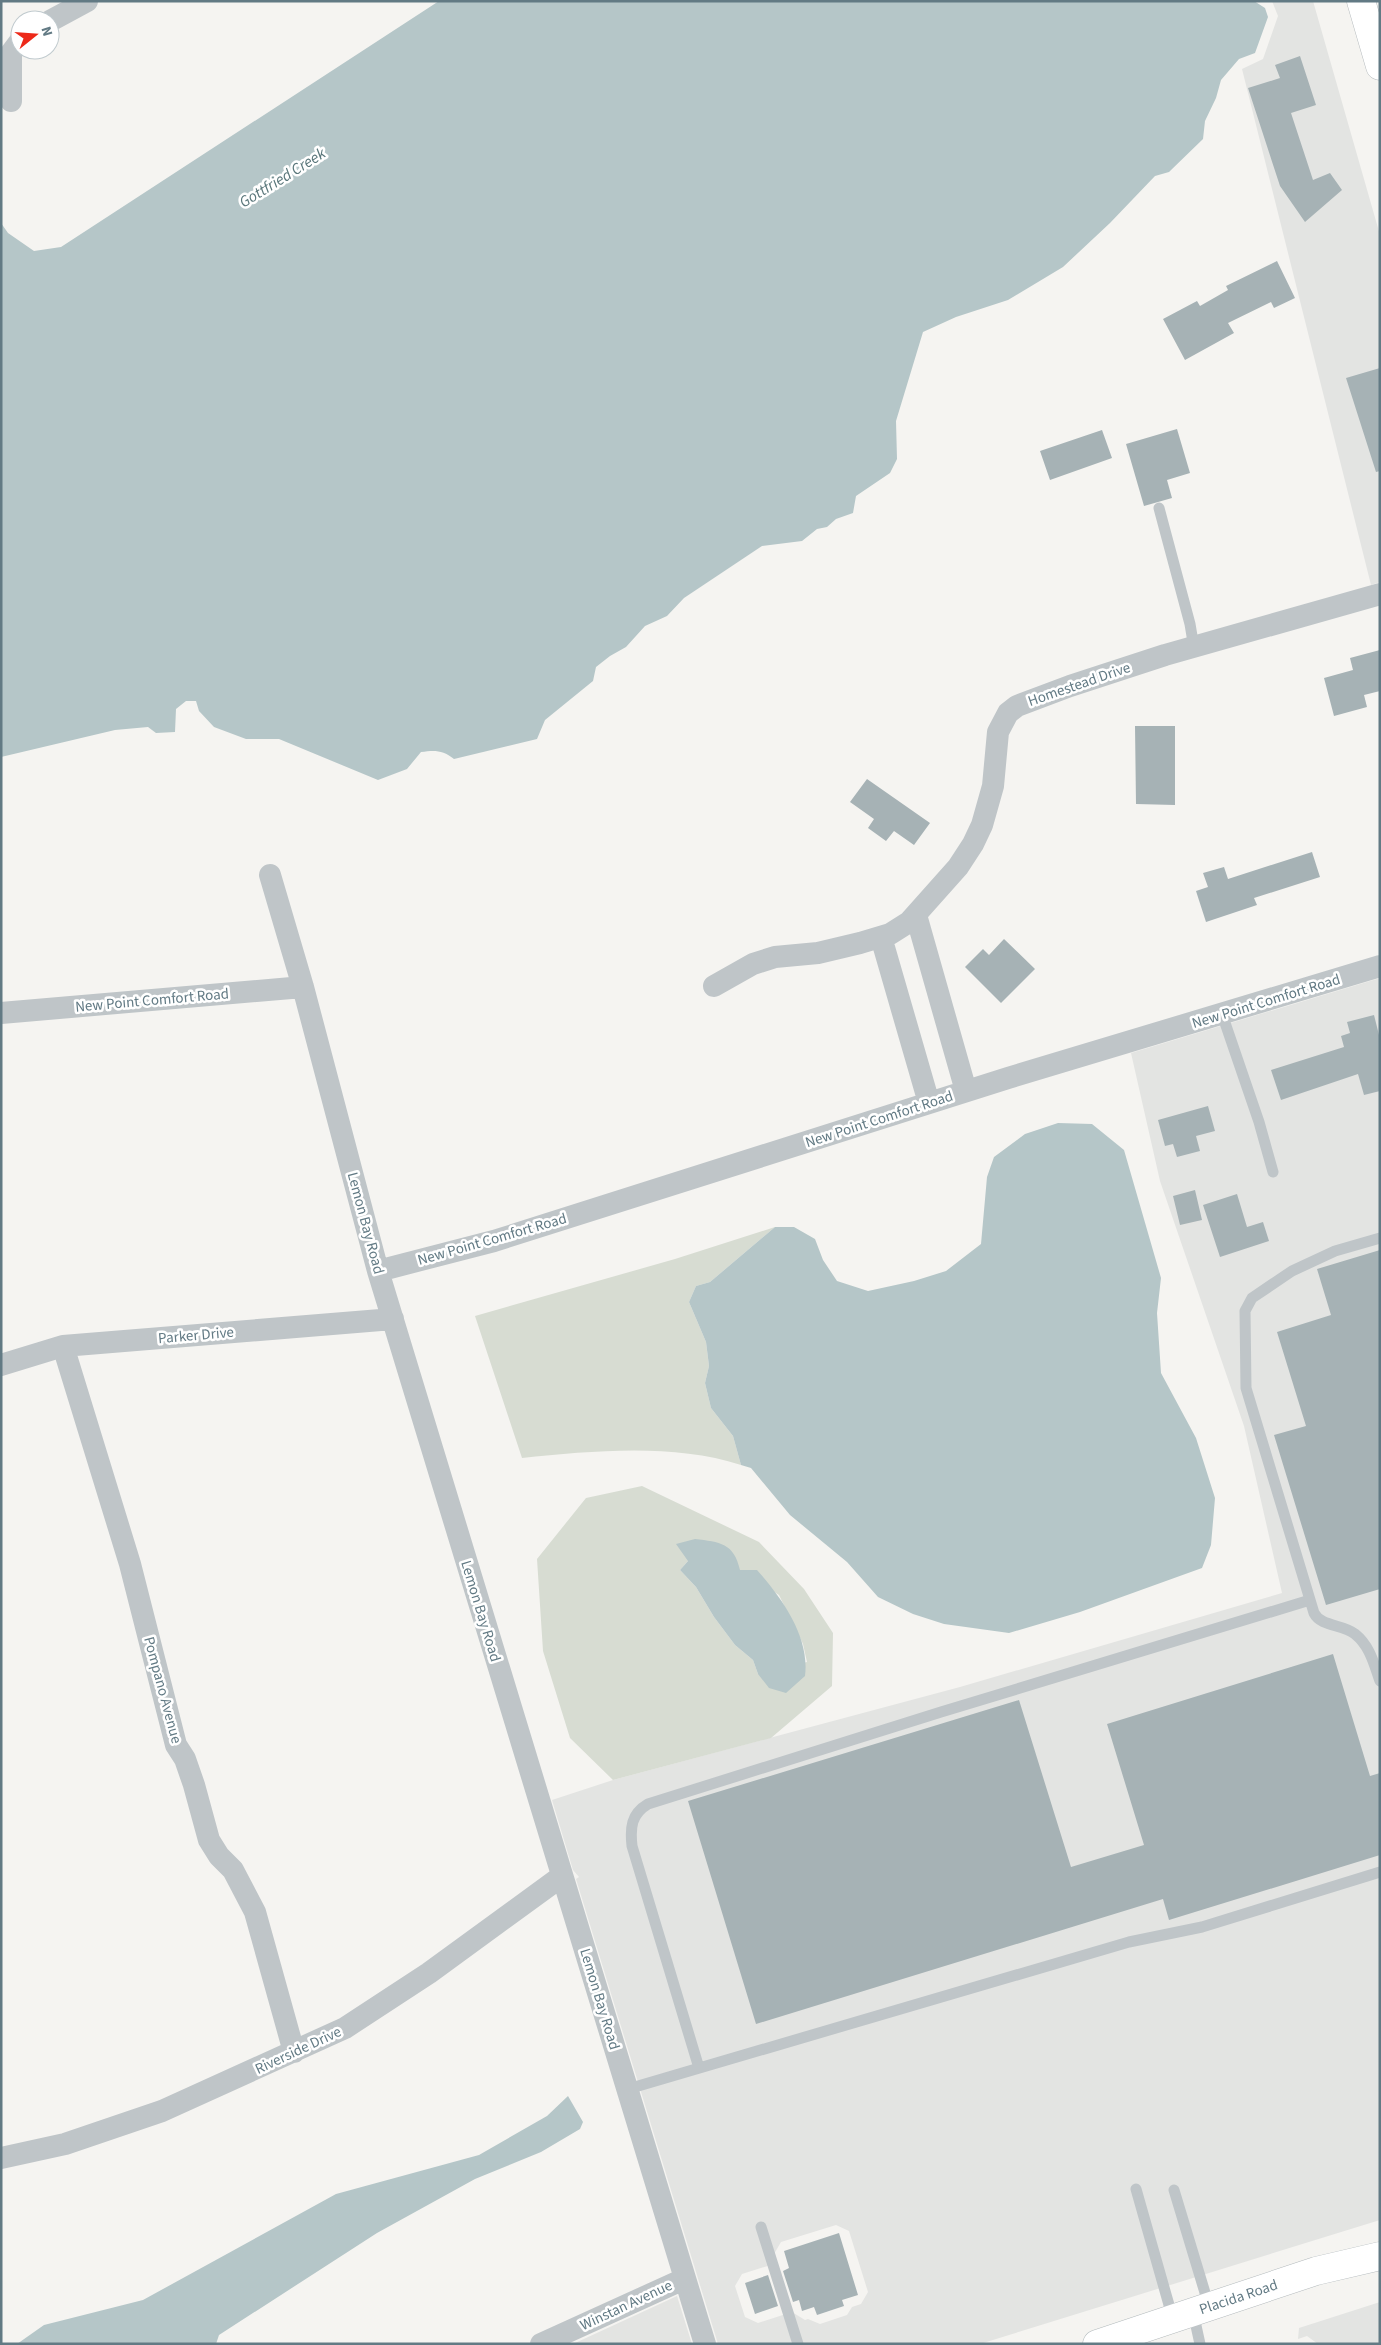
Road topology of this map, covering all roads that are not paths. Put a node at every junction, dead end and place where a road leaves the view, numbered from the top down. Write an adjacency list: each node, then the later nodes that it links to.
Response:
1 (87, 1): 3 (street)
2 (1361, 1): 5 (main road)
3 (60, 16)
4 (11, 60): 6 (street)
5 (1380, 66)
6 (11, 101)
7 (1159, 508): 9 (lane)
8 (1380, 594): 9 (street, Homestead Drive)
9 (1194, 648): 11 (street, Homestead Drive)
10 (270, 875): 15 (street, Lemon Bay Road)
11 (916, 915): 12 (street, Homestead Drive); 18 (street)
12 (881, 937): 14 (street, Homestead Drive); 19 (street)
13 (1380, 966): 17 (street, New Point Comfort Road)
14 (714, 986)
15 (303, 987): 16 (street, New Point Comfort Road); 22 (street, Lemon Bay Road)
16 (1, 1013)
17 (1222, 1014): 18 (street, New Point Comfort Road); 20 (lane)
18 (966, 1091): 19 (street, New Point Comfort Road)
19 (929, 1103): 22 (street, New Point Comfort Road)
20 (1273, 1172)
21 (1380, 1238): 26 (lane)
22 (378, 1271): 23 (street, Lemon Bay Road)
23 (393, 1319): 24 (street, Parker Drive); 29 (street, Lemon Bay Road)
24 (63, 1346): 25 (street, Parker Drive); 30 (street, Pompano Avenue)
25 (1, 1365)
26 (1310, 1600): 27 (lane); 31 (lane)
27 (1380, 1681)
28 (1380, 1872): 31 (lane)
29 (562, 1876): 30 (street, Riverside Drive); 32 (street, Lemon Bay Road)
30 (294, 2052): 33 (street, Riverside Drive)
31 (699, 2068): 32 (lane)
32 (628, 2089): 38 (street, Lemon Bay Road)
33 (1, 2158)
34 (1136, 2189): 39 (lane)
35 (1174, 2190): 39 (lane)
36 (761, 2228): 42 (lane)
37 (1380, 2256): 39 (main road, Placida Road)
38 (684, 2278): 40 (street, Winstan Avenue); 41 (street, Lemon Bay Road)
39 (1192, 2312): 43 (main road, Placida Road); 44 (lane)
40 (541, 2344)
41 (705, 2344)
42 (798, 2344)
43 (1097, 2344)
44 (1200, 2344)

